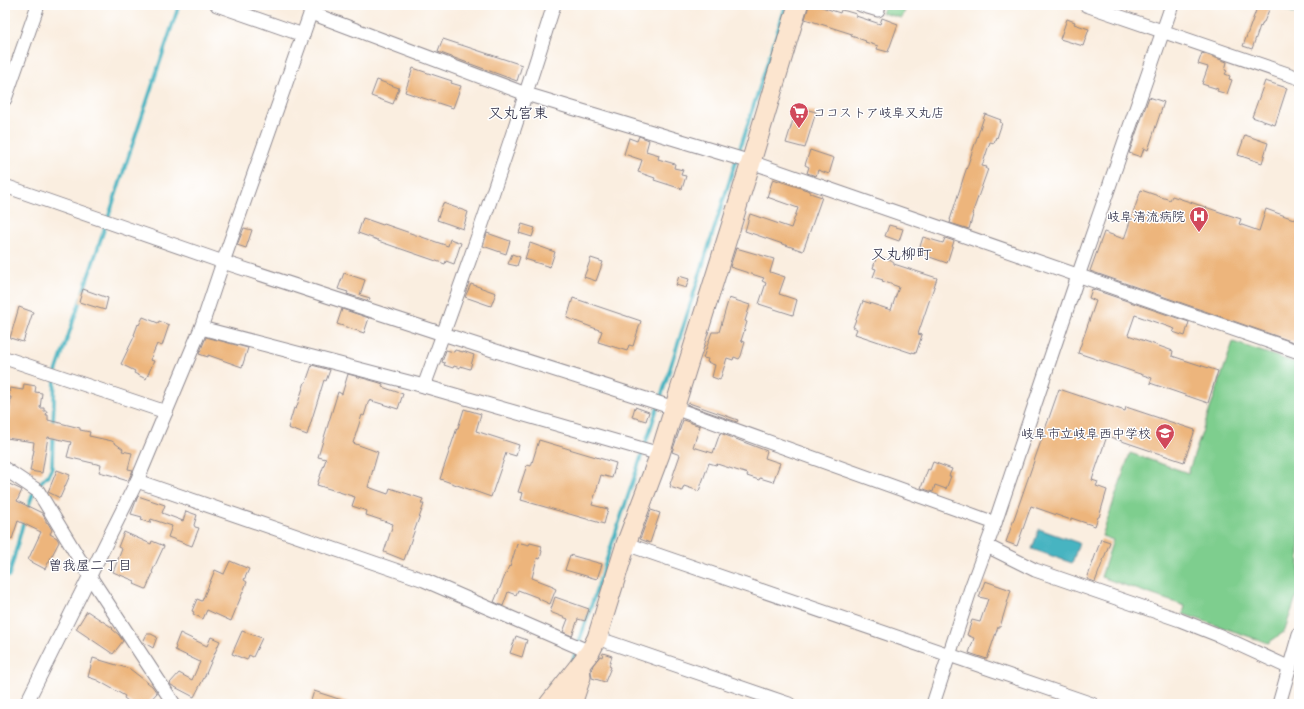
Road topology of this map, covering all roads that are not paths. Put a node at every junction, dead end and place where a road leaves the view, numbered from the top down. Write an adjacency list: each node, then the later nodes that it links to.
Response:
1 (38, 5): 14 (street)
2 (217, 5): 11 (street)
3 (554, 5): 13 (street)
4 (798, 5): 15 (street)
5 (861, 5): 6 (street)
6 (879, 5)
7 (1086, 5): 10 (street)
8 (1172, 5): 10 (street)
9 (312, 9): 11 (street); 13 (street)
10 (1164, 31): 12 (street); 18 (street)
11 (303, 35): 17 (street)
12 (1299, 78)
13 (526, 94): 15 (street); 20 (street)
14 (5, 99)
15 (751, 162): 18 (street); 24 (street)
16 (5, 186): 17 (street)
17 (223, 262): 19 (street); 20 (street)
18 (1078, 276): 21 (street); 29 (street)
19 (201, 328): 23 (street); 25 (street)
20 (443, 334): 23 (street); 24 (street)
21 (1299, 352)
22 (5, 358): 25 (street)
23 (424, 386): 26 (street)
24 (674, 408): 26 (street); 29 (street)
25 (166, 412): 28 (street)
26 (660, 454): 30 (street)
27 (5, 470): 32 (street)
28 (137, 481): 32 (street); 34 (street)
29 (995, 523): 31 (street)
30 (626, 544): 34 (street); 35 (street)
31 (987, 546): 35 (street); 36 (street)
32 (89, 575): 37 (street); 38 (street)
33 (1299, 634): 36 (street)
34 (589, 652): 39 (street); 40 (street); 41 (street)
35 (949, 655): 42 (street); 43 (street)
36 (1290, 668): 44 (street)
37 (26, 704)
38 (174, 704)
39 (549, 704)
40 (572, 704)
41 (789, 704)
42 (933, 704)
43 (1092, 704)
44 (1280, 704)

